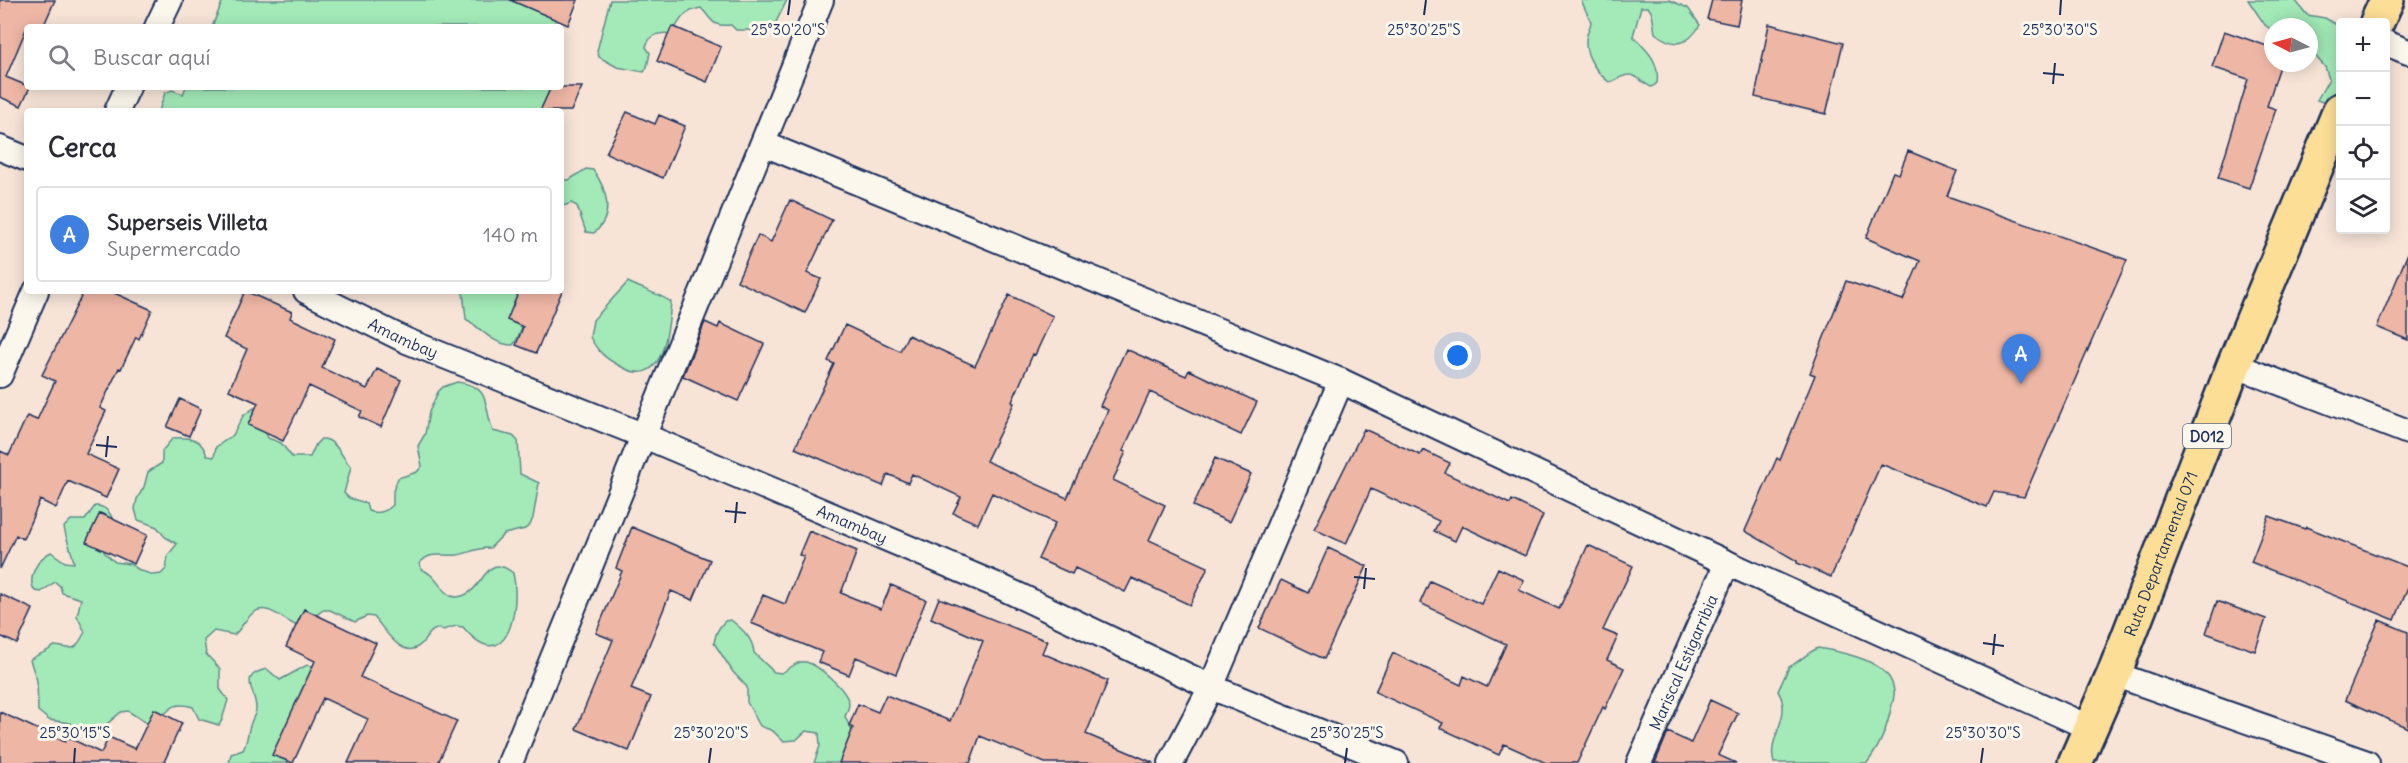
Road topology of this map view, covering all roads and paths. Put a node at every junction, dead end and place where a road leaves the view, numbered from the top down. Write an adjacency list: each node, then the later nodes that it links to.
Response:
1 (170, 0): 5 (street)
2 (821, 0): 11 (street)
3 (2387, 0): 4 (main road)
4 (2379, 18)
5 (158, 24)
6 (2390, 45): 7 (street)
7 (2408, 52)
8 (128, 90): 9 (street)
9 (118, 108)
10 (2336, 120): 16 (main road, Ruta Departamental 071 / D012)
11 (764, 144): 18 (street); 20 (street)
12 (0, 148): 13 (street)
13 (24, 158)
14 (35, 294): 17 (street)
15 (312, 294): 20 (street, Amambay)
16 (2234, 365): 19 (street); 22 (main road, Ruta Departamental 071 / D012)
17 (0, 375)
18 (1341, 381): 21 (street); 23 (street)
19 (2408, 432)
20 (642, 435): 23 (street, Amambay); 25 (street)
21 (1726, 563): 24 (street); 28 (street, Mariscal Estigarribia)
22 (2114, 674): 24 (main road, Ruta Departamental 071 / D012); 30 (street)
23 (1211, 687): 26 (street); 27 (street, Amambay)
24 (2090, 728): 29 (main road, Ruta Departamental 071 / D012)
25 (510, 763)
26 (1170, 763)
27 (1396, 763)
28 (1639, 763)
29 (2075, 763)
30 (2367, 763)

